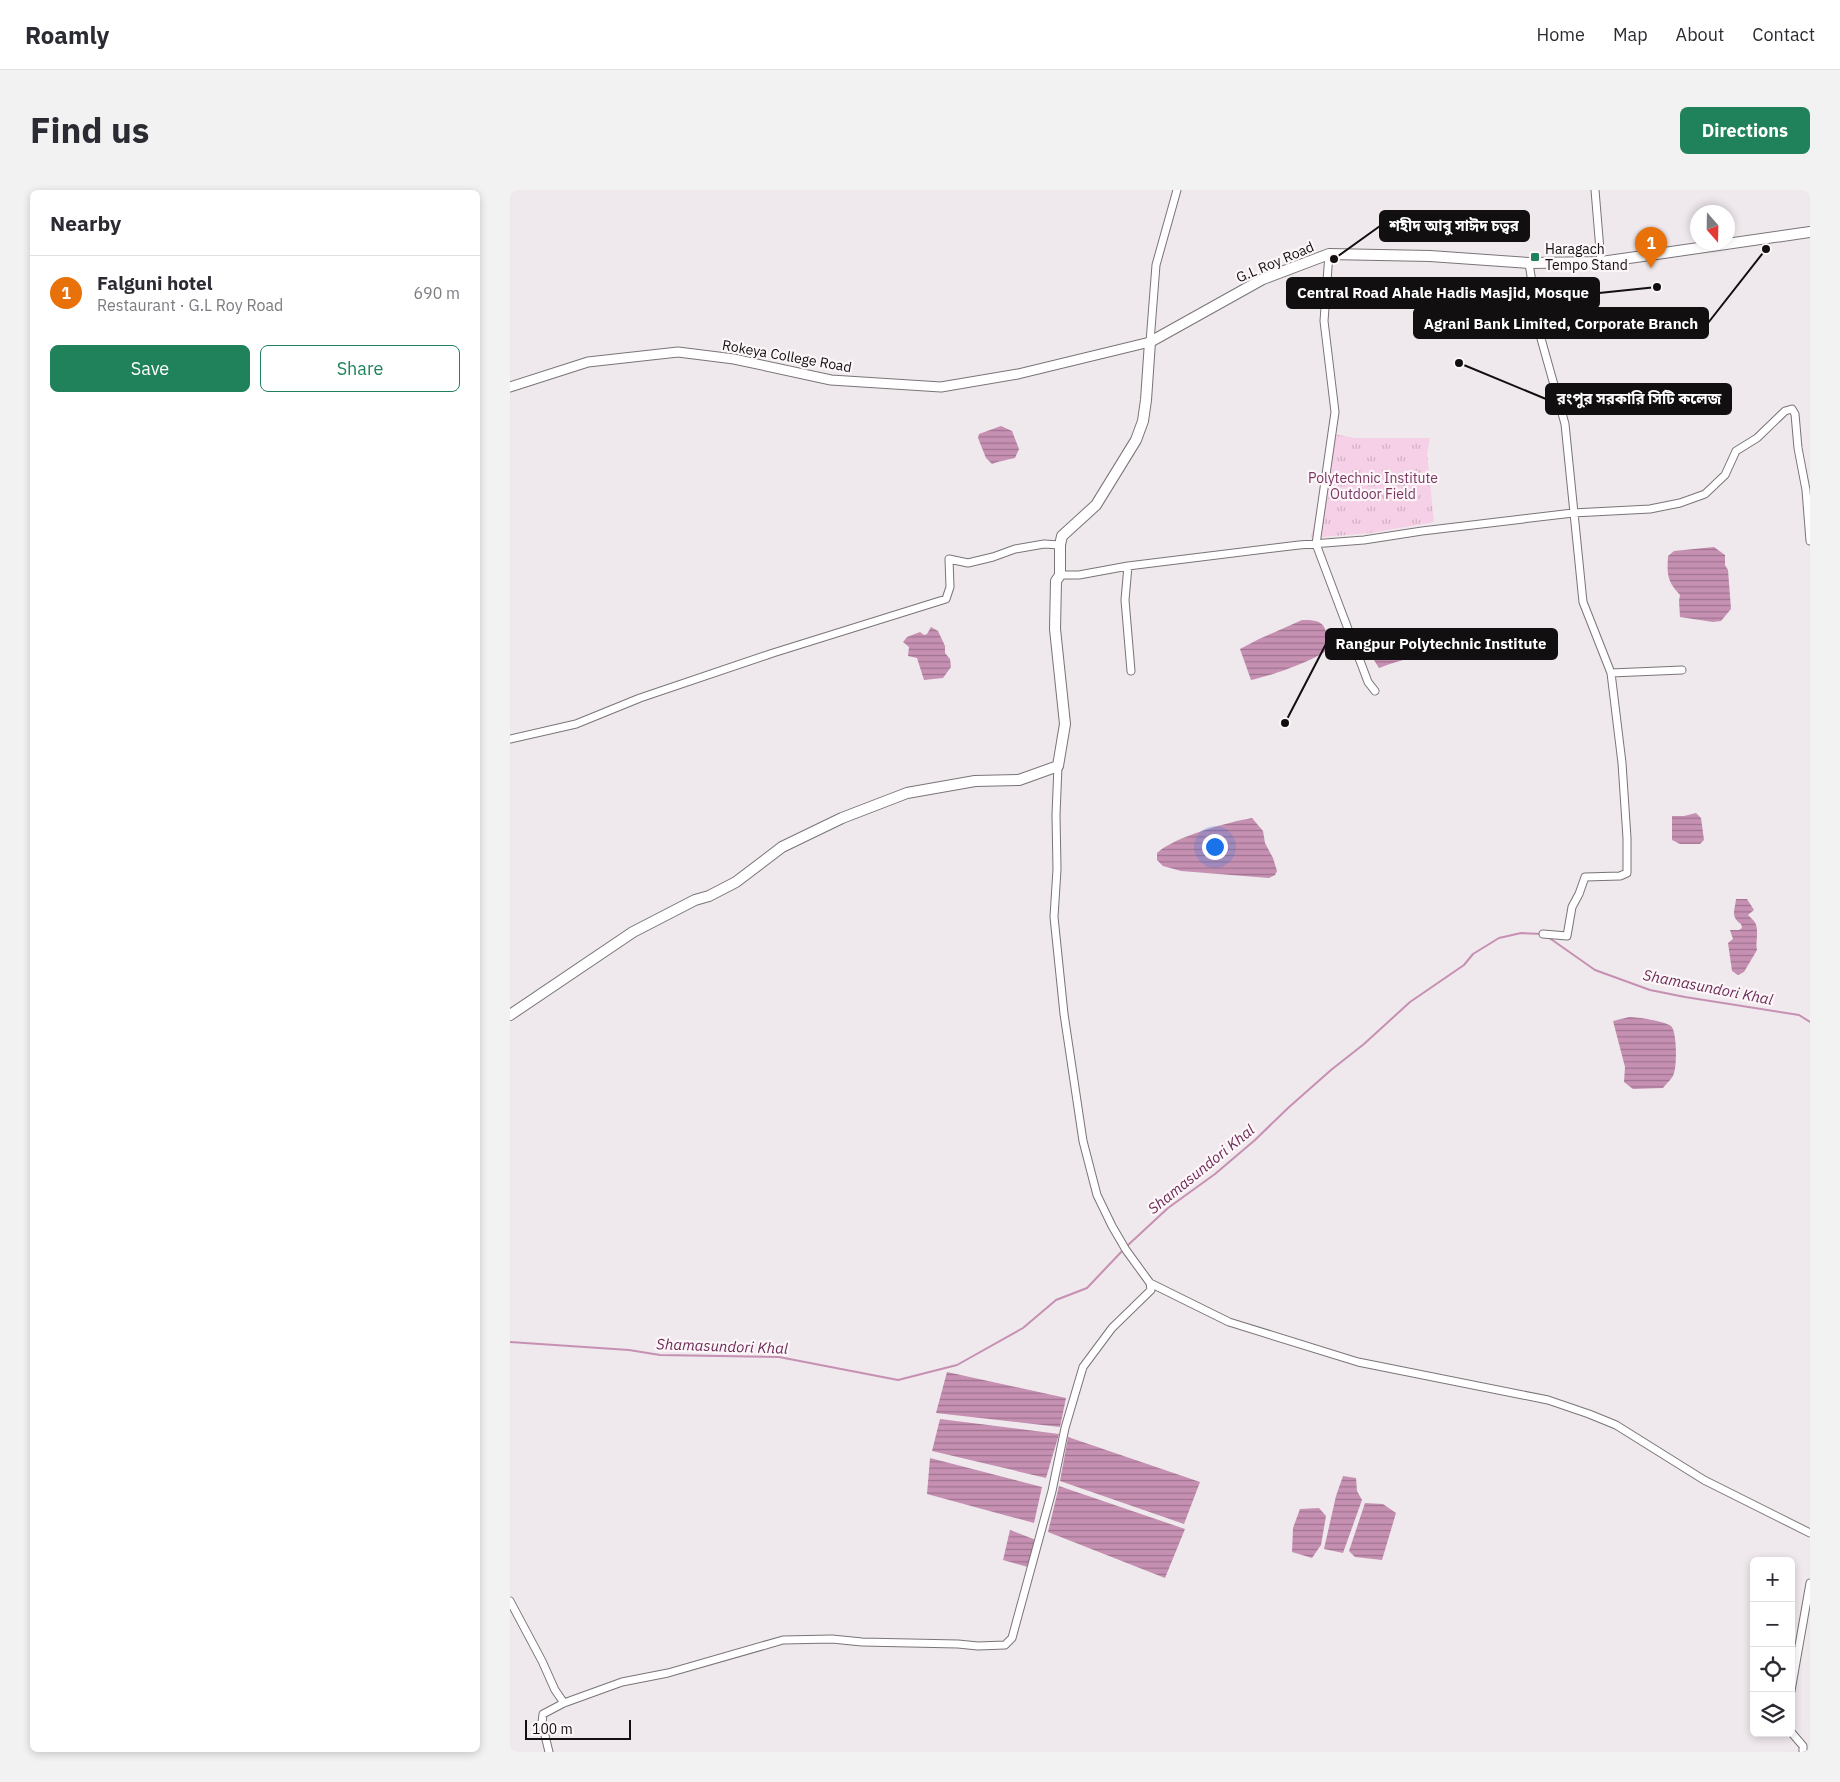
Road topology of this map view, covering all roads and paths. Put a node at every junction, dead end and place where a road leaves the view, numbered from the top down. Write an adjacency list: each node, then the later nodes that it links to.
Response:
1 (1177, 190): 7 (street)
2 (1595, 190): 5 (street)
3 (1810, 232): 5 (main road, G.L Roy Road)
4 (1328, 254): 6 (main road, G.L Roy Road); 7 (main road, G.L Roy Road); 11 (street)
5 (1601, 262): 6 (main road, G.L Roy Road)
6 (1530, 263): 9 (street)
7 (1150, 342): 8 (street, Rokeya College Road); 12 (main road)
8 (510, 387)
9 (1573, 513): 10 (street); 11 (street); 17 (street)
10 (1810, 541)
11 (1316, 544): 13 (street); 18 (street)
12 (1060, 545): 14 (main road); 19 (street)
13 (1128, 566): 14 (street); 16 (street)
14 (1060, 575): 20 (main road)
15 (1682, 670): 17 (street)
16 (1132, 671)
17 (1610, 674): 21 (street)
18 (1375, 691)
19 (510, 739)
20 (1058, 766): 22 (main road); 23 (street)
21 (1543, 934)
22 (510, 1015)
23 (1150, 1282): 24 (street); 28 (street)
24 (1810, 1534)
25 (1810, 1583): 27 (street)
26 (510, 1601): 28 (street)
27 (1795, 1668)
28 (564, 1703): 30 (street)
29 (1795, 1737): 31 (street)
30 (549, 1752)
31 (1803, 1752)

